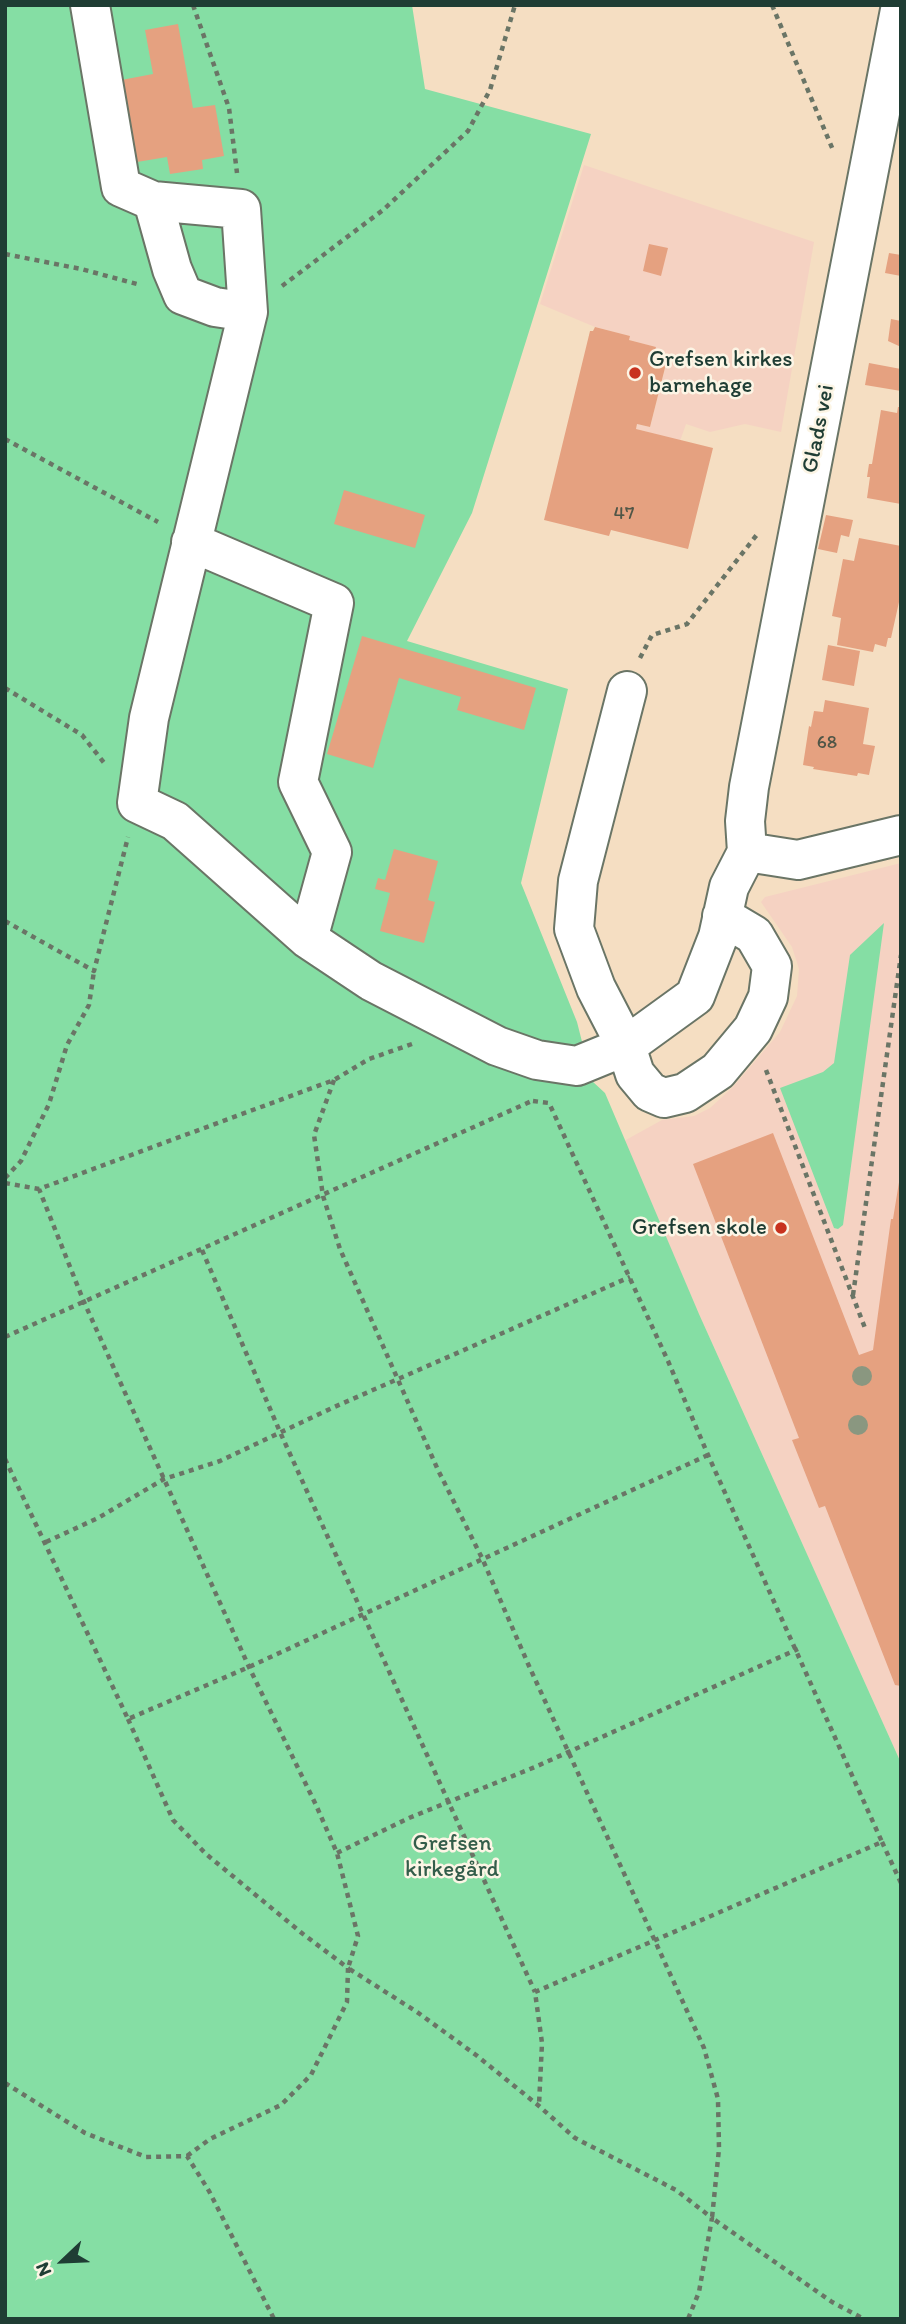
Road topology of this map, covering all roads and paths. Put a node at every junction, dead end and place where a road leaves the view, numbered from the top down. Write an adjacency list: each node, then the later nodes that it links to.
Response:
1 (90, 5): 7 (street)
2 (193, 5): 8 (path)
3 (515, 5): 11 (path)
4 (772, 5): 6 (path)
5 (901, 5): 13 (street, Glads vei)
6 (835, 153)
7 (153, 201): 8 (street); 10 (street)
8 (241, 209): 11 (street)
9 (5, 254): 10 (path)
10 (183, 295): 11 (street)
11 (248, 312): 14 (street)
12 (5, 439): 14 (path)
13 (802, 522): 16 (path); 19 (street, Glads vei)
14 (191, 542): 17 (street); 22 (street)
15 (5, 688): 17 (path)
16 (627, 691): 26 (street)
17 (137, 803): 22 (street); 24 (path)
18 (901, 835): 19 (street)
19 (747, 852): 20 (street)
20 (722, 916): 26 (street); 26 (street)
21 (5, 921): 24 (path)
22 (308, 939): 28 (street)
23 (901, 955): 36 (path)
24 (94, 971): 31 (path)
25 (417, 1042): 29 (path)
26 (626, 1046): 28 (street)
27 (763, 1061): 36 (path)
28 (552, 1062): 30 (path)
29 (334, 1080): 32 (path); 33 (path)
30 (533, 1101): 33 (path); 35 (path)
31 (5, 1181): 32 (path)
32 (39, 1189): 37 (path)
33 (323, 1196): 34 (path); 40 (path)
34 (202, 1250): 37 (path); 41 (path)
35 (630, 1277): 40 (path); 42 (path)
36 (853, 1294): 38 (path)
37 (84, 1302): 39 (path); 44 (path)
38 (865, 1328)
39 (5, 1336)
40 (400, 1380): 41 (path); 46 (path)
41 (280, 1432): 44 (path); 47 (path)
42 (708, 1455): 46 (path); 48 (path)
43 (5, 1459): 45 (path)
44 (164, 1479): 45 (path); 49 (path)
45 (46, 1542): 50 (path)
46 (482, 1559): 47 (path); 51 (path)
47 (363, 1615): 49 (path); 52 (path)
48 (798, 1649): 51 (path); 53 (path)
49 (249, 1667): 50 (path); 54 (path)
50 (128, 1718): 57 (path)
51 (569, 1752): 52 (path); 56 (path)
52 (450, 1803): 54 (path); 58 (path)
53 (882, 1842): 55 (path); 56 (path)
54 (337, 1853): 57 (path)
55 (901, 1883)
56 (656, 1940): 58 (path); 62 (path)
57 (348, 1968): 60 (path); 61 (path)
58 (535, 1992): 60 (path)
59 (5, 2083): 61 (path)
60 (539, 2106): 62 (path)
61 (187, 2156): 63 (path)
62 (712, 2218): 64 (path); 65 (path)
63 (274, 2319)
64 (688, 2319)
65 (864, 2319)

